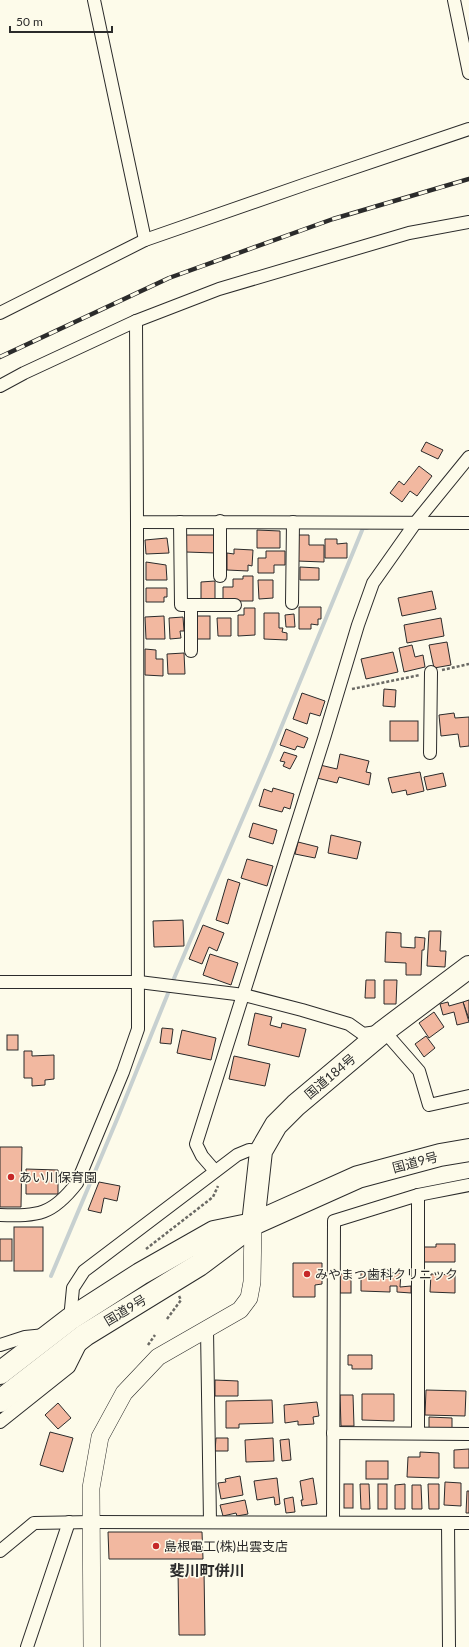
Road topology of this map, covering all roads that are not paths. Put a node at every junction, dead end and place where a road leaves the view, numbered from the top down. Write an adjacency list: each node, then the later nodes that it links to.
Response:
1 (94, 0): 6 (street)
2 (454, 0): 3 (street)
3 (469, 73)
4 (469, 129): 6 (street)
5 (469, 222): 8 (street)
6 (145, 240): 7 (street)
7 (0, 314)
8 (136, 321): 9 (street); 12 (street)
9 (0, 386)
10 (469, 457): 15 (street)
11 (220, 521): 13 (street); 14 (street); 17 (street)
12 (137, 522): 13 (street); 26 (street)
13 (180, 522): 19 (street)
14 (293, 522): 15 (street); 18 (street)
15 (416, 522): 16 (street); 27 (street)
16 (469, 523)
17 (220, 576)
18 (292, 603)
19 (191, 605): 20 (street); 21 (street)
20 (235, 605)
21 (191, 651)
22 (431, 672): 23 (street)
23 (430, 753)
24 (469, 967): 28 (highway, 国道184号)
25 (0, 982): 26 (street)
26 (139, 982): 27 (street); 35 (street)
27 (244, 995): 28 (street); 32 (street)
28 (384, 1031): 29 (street); 31 (highway, 国道184号)
29 (469, 1096)
30 (469, 1150): 36 (highway, 国道9号)
31 (261, 1151): 32 (street); 36 (highway, 国道184号)
32 (215, 1171): 37 (street)
33 (469, 1185): 34 (street)
34 (418, 1195): 44 (street); 45 (street)
35 (0, 1216)
36 (253, 1224): 37 (highway, 国道9号); 38 (street)
37 (78, 1327): 39 (highway, 国道9号); 42 (highway, 国道9号); 43 (street)
38 (208, 1330): 48 (street); 49 (street)
39 (50, 1334): 40 (street); 41 (highway, 国道9号)
40 (0, 1345)
41 (0, 1372)
42 (0, 1401)
43 (0, 1422)
44 (333, 1433): 45 (street); 50 (street)
45 (418, 1433): 46 (street)
46 (469, 1434)
47 (69, 1522): 48 (street); 53 (street); 54 (street)
48 (92, 1522): 49 (street); 55 (street)
49 (210, 1522): 50 (street)
50 (333, 1522): 51 (street)
51 (448, 1523): 52 (street); 56 (street)
52 (469, 1523)
53 (0, 1551)
54 (28, 1647)
55 (92, 1647)
56 (449, 1647)

